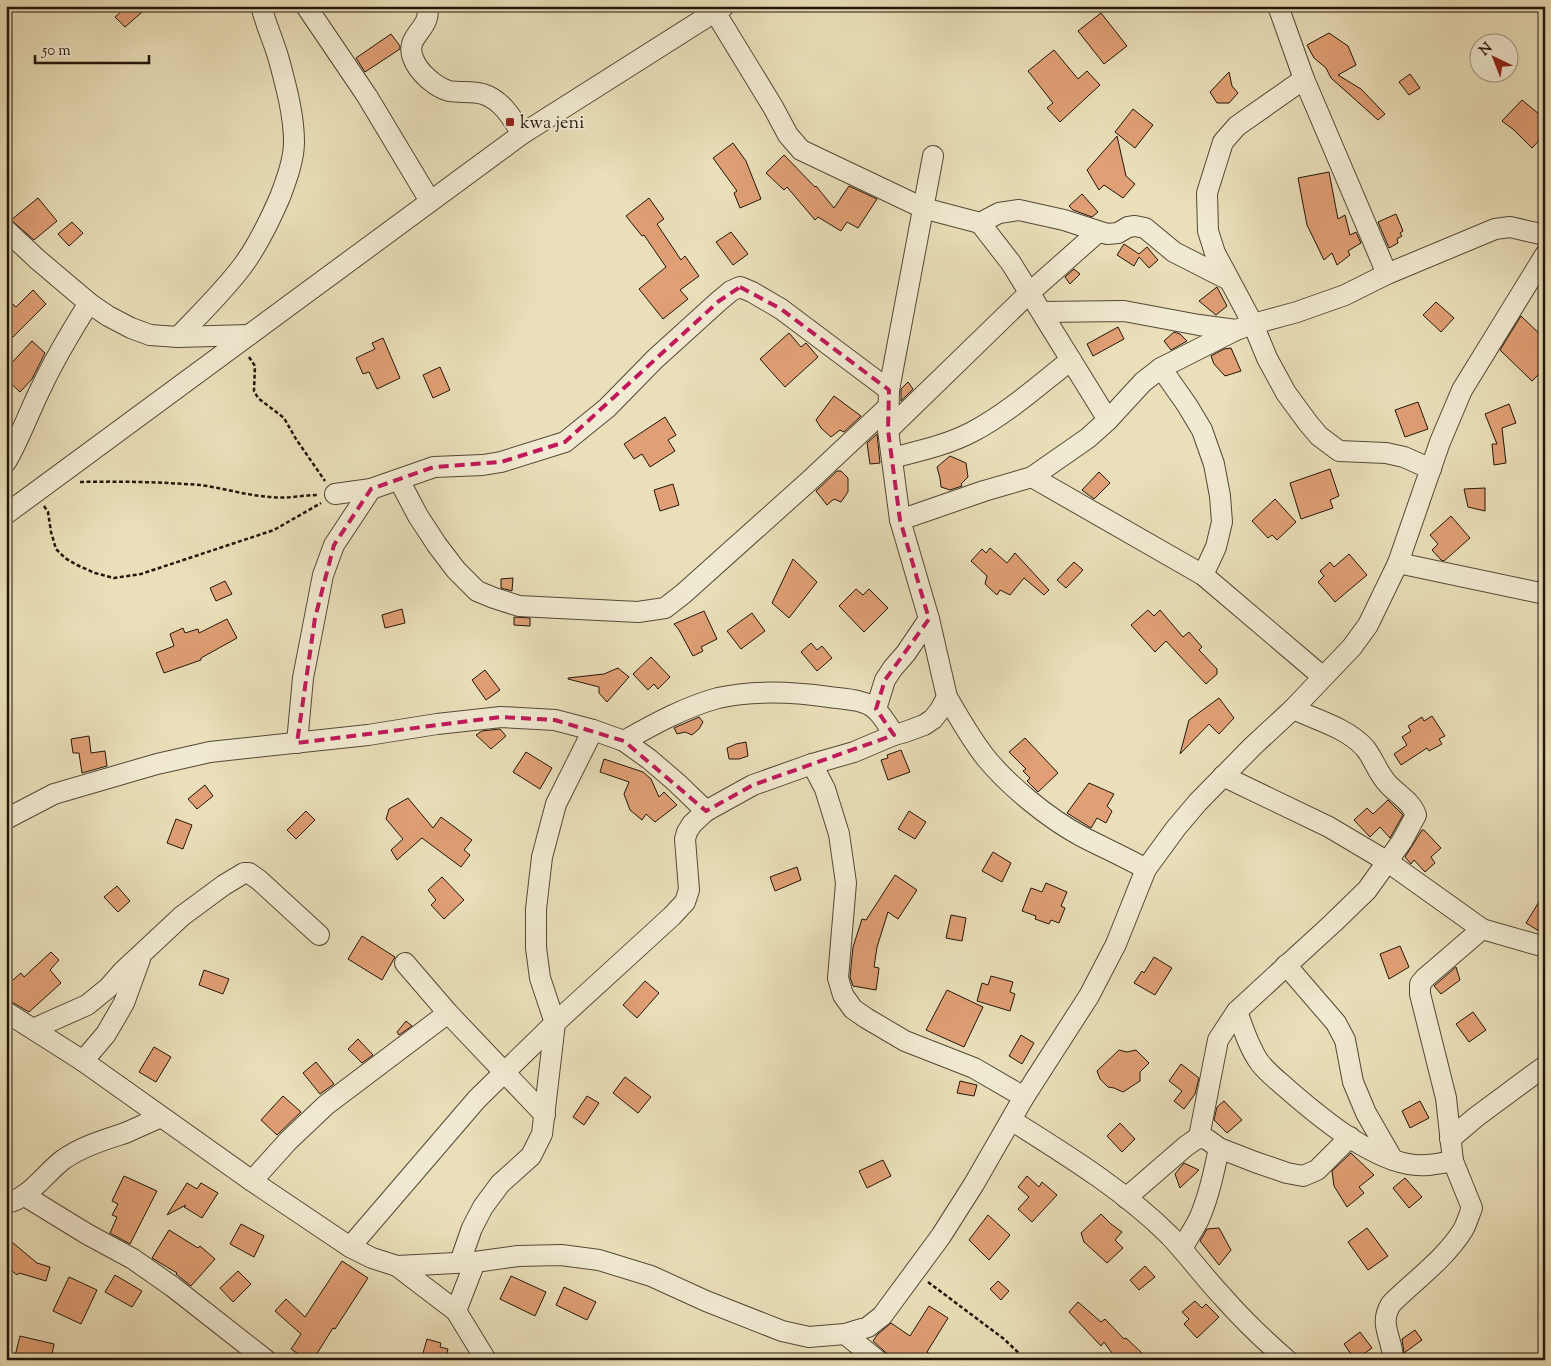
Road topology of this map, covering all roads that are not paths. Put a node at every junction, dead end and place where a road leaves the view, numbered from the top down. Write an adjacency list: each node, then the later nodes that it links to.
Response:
1 (261, 6): 22 (street)
2 (306, 6): 9 (street)
3 (427, 6): 7 (street)
4 (1278, 6): 6 (street)
5 (719, 9): 7 (street); 10 (street)
6 (1304, 79): 16 (street); 17 (street)
7 (522, 134): 9 (street)
8 (933, 156): 10 (street)
9 (430, 202): 23 (street)
10 (923, 208): 11 (street); 26 (street)
11 (980, 223): 13 (street); 18 (street)
12 (6, 230): 19 (street)
13 (1098, 232): 17 (street); 18 (street)
14 (1545, 235): 16 (street)
15 (1545, 255): 31 (street)
16 (1387, 274): 21 (street)
17 (1229, 280): 21 (street)
18 (1030, 293): 20 (street); 28 (street)
19 (89, 303): 22 (street); 30 (street)
20 (1042, 312): 21 (street); 24 (street)
21 (1245, 327): 25 (street); 31 (street)
22 (178, 338): 23 (street)
23 (241, 340): 36 (street)
24 (1071, 360): 27 (street); 29 (street)
25 (1160, 368): 27 (street); 39 (street)
26 (889, 399): 28 (street); 33 (street); 33 (street)
27 (1108, 420): 32 (street)
28 (888, 430): 29 (street)
29 (892, 458): 37 (street)
30 (6, 462)
31 (1431, 468): 38 (street)
32 (1032, 477): 37 (street); 39 (street)
33 (399, 480): 34 (street)
34 (371, 489): 35 (street); 49 (street)
35 (335, 494)
36 (6, 514)
37 (900, 520): 41 (street)
38 (1398, 563): 40 (street); 42 (street)
39 (1203, 575): 42 (street)
40 (1545, 594)
41 (929, 619): 43 (street); 44 (street)
42 (1323, 677): 45 (street)
43 (947, 697): 47 (street); 55 (street)
44 (876, 709): 47 (street); 48 (street)
45 (1293, 709): 51 (street); 54 (street)
46 (593, 730): 48 (street); 49 (street); 65 (street)
47 (894, 734): 50 (street)
48 (624, 741): 52 (street)
49 (296, 743): 53 (street)
50 (812, 764): 52 (street); 70 (street)
51 (1222, 776): 54 (street); 55 (street)
52 (706, 811): 65 (street)
53 (6, 819)
54 (1388, 862): 56 (street); 61 (street)
55 (1146, 869): 70 (street)
56 (1482, 929): 58 (street); 76 (street)
57 (319, 935): 59 (street)
58 (1545, 947)
59 (141, 955): 66 (street); 67 (street)
60 (405, 963): 64 (street)
61 (1286, 965): 62 (street); 78 (street)
62 (1237, 1011): 74 (street); 75 (street)
63 (6, 1012): 66 (street)
64 (448, 1013): 69 (street); 80 (street)
65 (555, 1023): 69 (street); 71 (street)
66 (33, 1029): 67 (street)
67 (83, 1062): 72 (street)
68 (1545, 1066): 76 (street)
69 (504, 1073): 71 (street); 84 (street)
70 (1024, 1097): 73 (street)
71 (545, 1115): 86 (street)
72 (161, 1117): 80 (street); 81 (street)
73 (1011, 1120): 82 (street); 89 (street)
74 (1199, 1137): 77 (street); 82 (street)
75 (1350, 1137): 77 (street); 78 (street)
76 (1450, 1139): 79 (street)
77 (1219, 1148): 85 (street)
78 (1393, 1160): 79 (street)
79 (1453, 1161): 94 (street)
80 (252, 1181): 84 (street)
81 (25, 1196): 83 (street); 91 (street)
82 (1126, 1198): 85 (street)
83 (6, 1203)
84 (350, 1247): 87 (street)
85 (1182, 1249): 93 (street)
86 (468, 1262): 87 (street); 88 (street); 89 (street)
87 (397, 1266): 88 (street)
88 (456, 1311): 92 (street)
89 (845, 1334): 90 (street)
90 (870, 1357)
91 (266, 1360)
92 (486, 1360)
93 (1287, 1360)
94 (1393, 1360)

